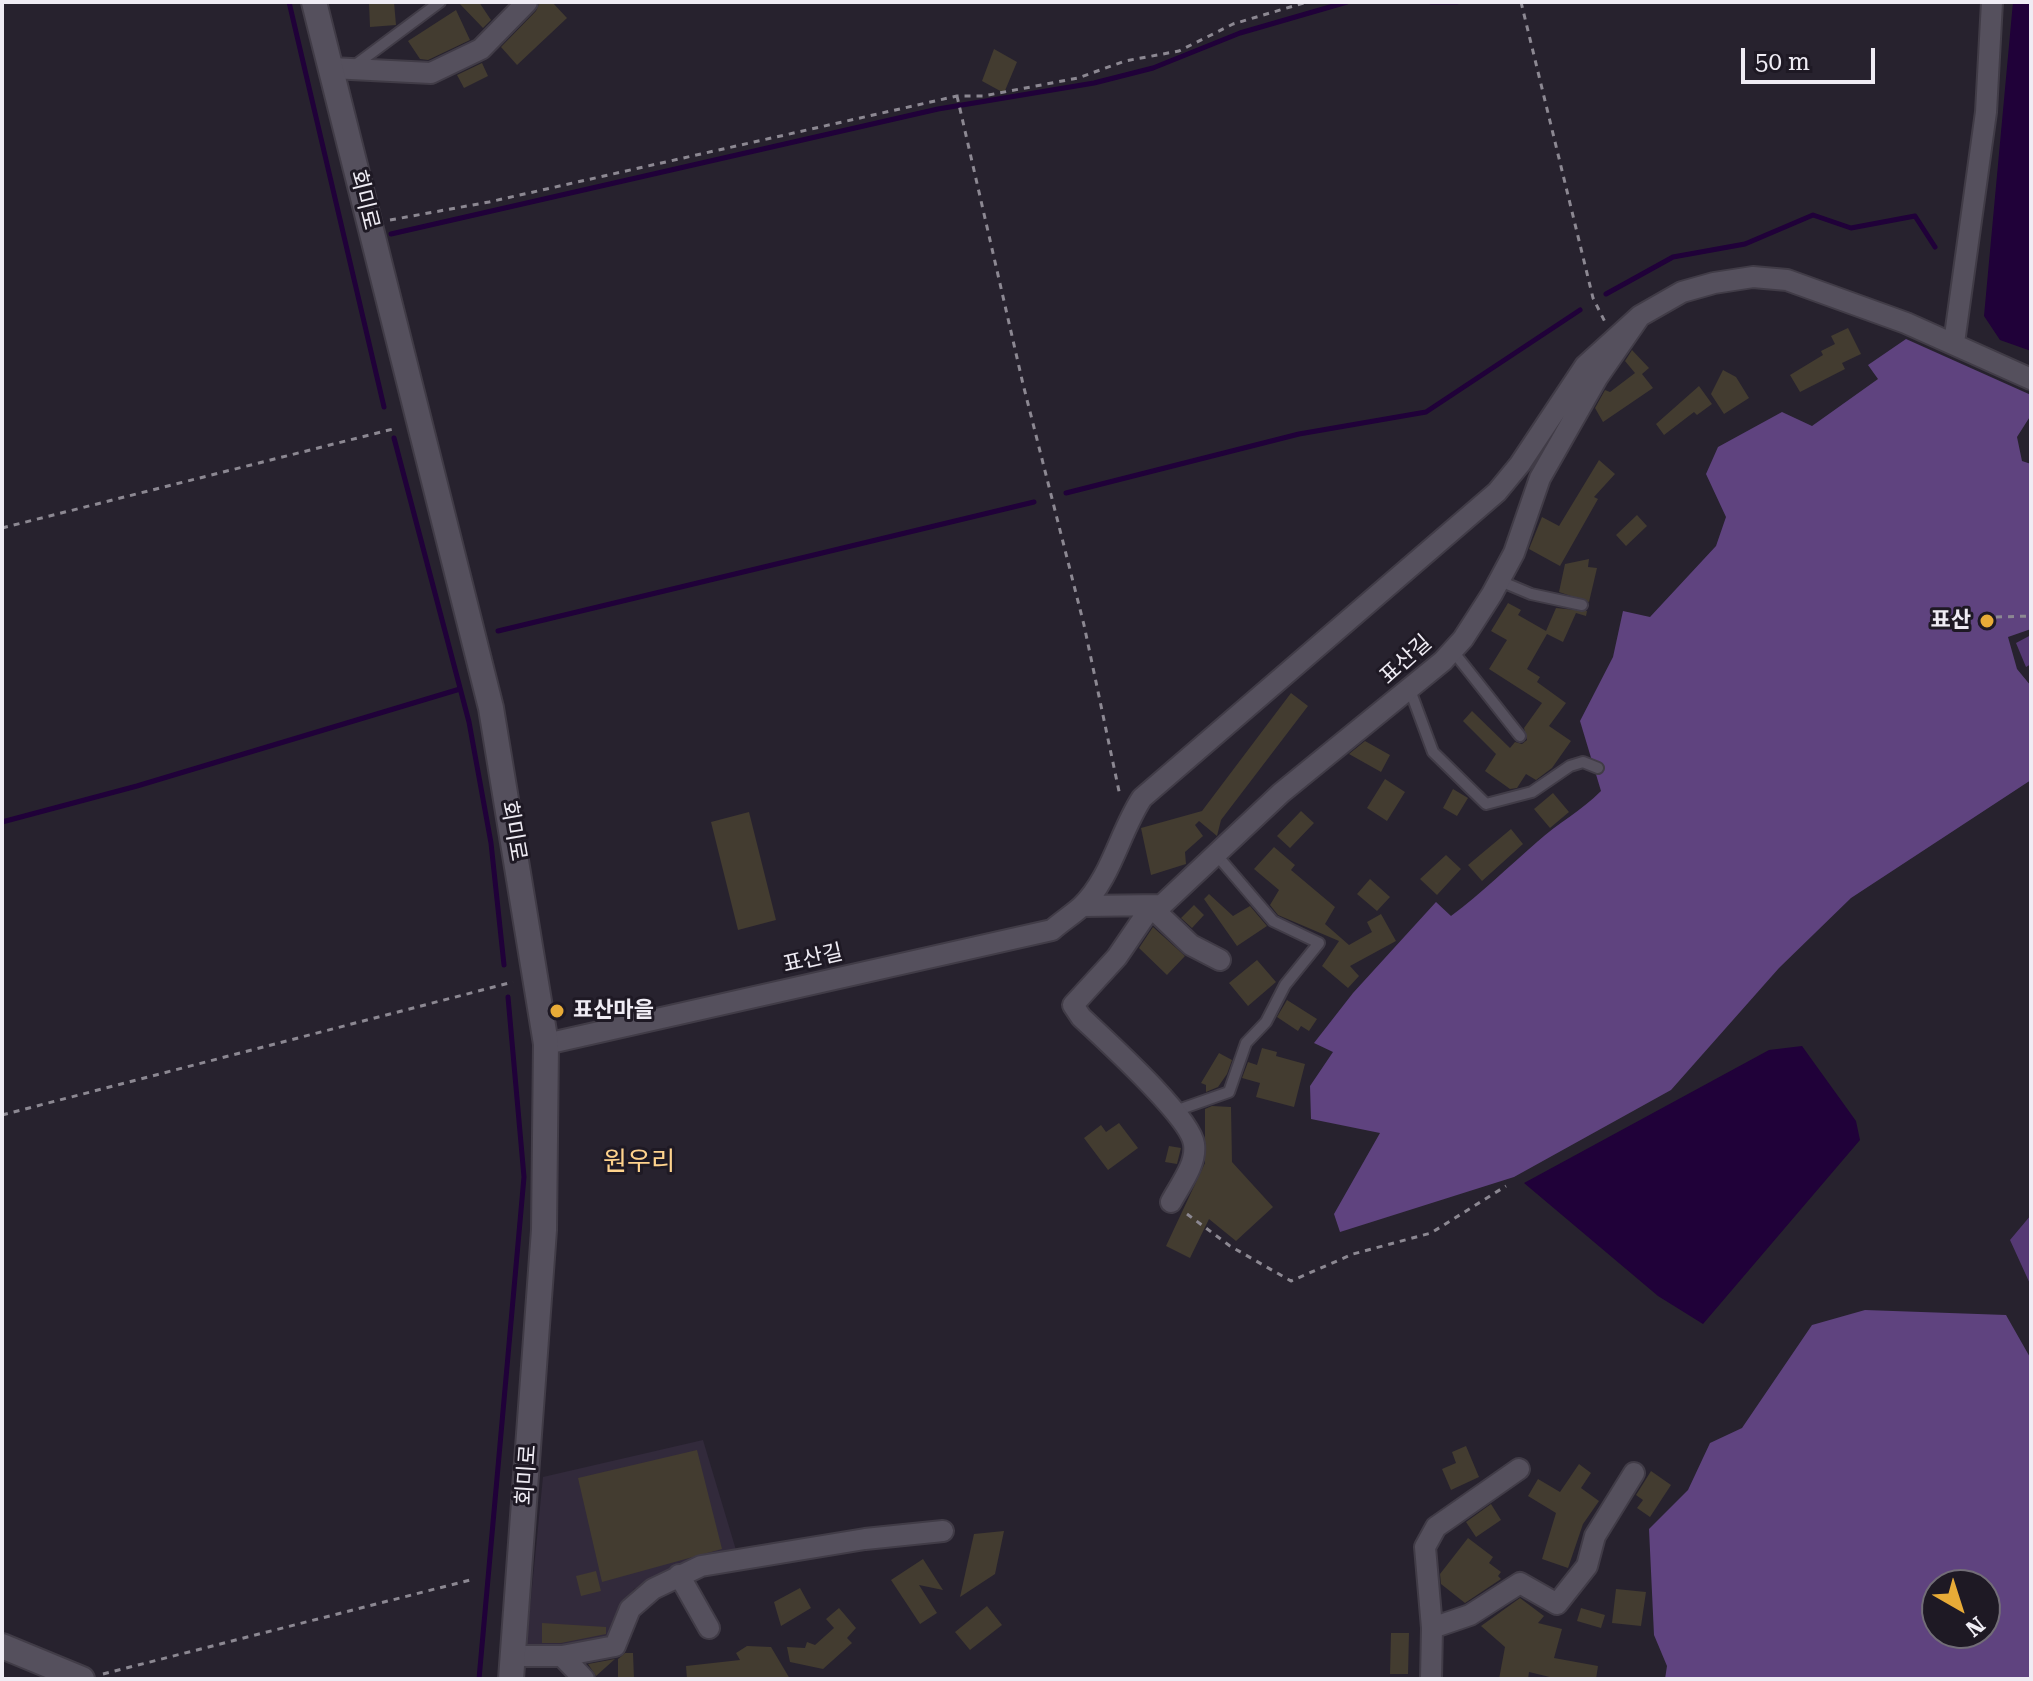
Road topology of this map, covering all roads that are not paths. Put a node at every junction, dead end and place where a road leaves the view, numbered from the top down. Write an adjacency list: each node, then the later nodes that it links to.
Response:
1 (314, 2): 5 (street, 회미로)
2 (440, 2): 5 (lane)
3 (527, 2): 5 (street)
4 (1992, 2): 7 (street)
5 (342, 68): 19 (street, 회미로)
6 (1640, 316): 7 (street, 표산길); 9 (street, 표산길); 16 (street, 표산길)
7 (1954, 343): 8 (street, 표산길)
8 (2031, 379)
9 (1500, 581): 10 (lane); 11 (street, 표산길)
10 (1582, 605)
11 (1452, 650): 12 (street, 표산길); 13 (lane)
12 (1410, 690): 14 (lane); 15 (street, 표산길)
13 (1520, 736)
14 (1598, 768)
15 (1215, 853): 17 (street, 표산길); 20 (lane)
16 (1083, 906): 17 (street); 19 (street, 표산길)
17 (1151, 907): 18 (street); 20 (street)
18 (1220, 960)
19 (546, 1044): 30 (street, 회미로)
20 (1175, 1111): 21 (street)
21 (1171, 1202)
22 (1519, 1469): 27 (street)
23 (1634, 1473): 27 (street)
24 (943, 1531): 25 (street)
25 (679, 1575): 26 (street); 29 (street)
26 (709, 1628)
27 (1432, 1628): 33 (street)
28 (2, 1646): 31 (street)
29 (562, 1656): 30 (street); 32 (street)
30 (513, 1668)
31 (91, 1677)
32 (584, 1679)
33 (1431, 1679)

